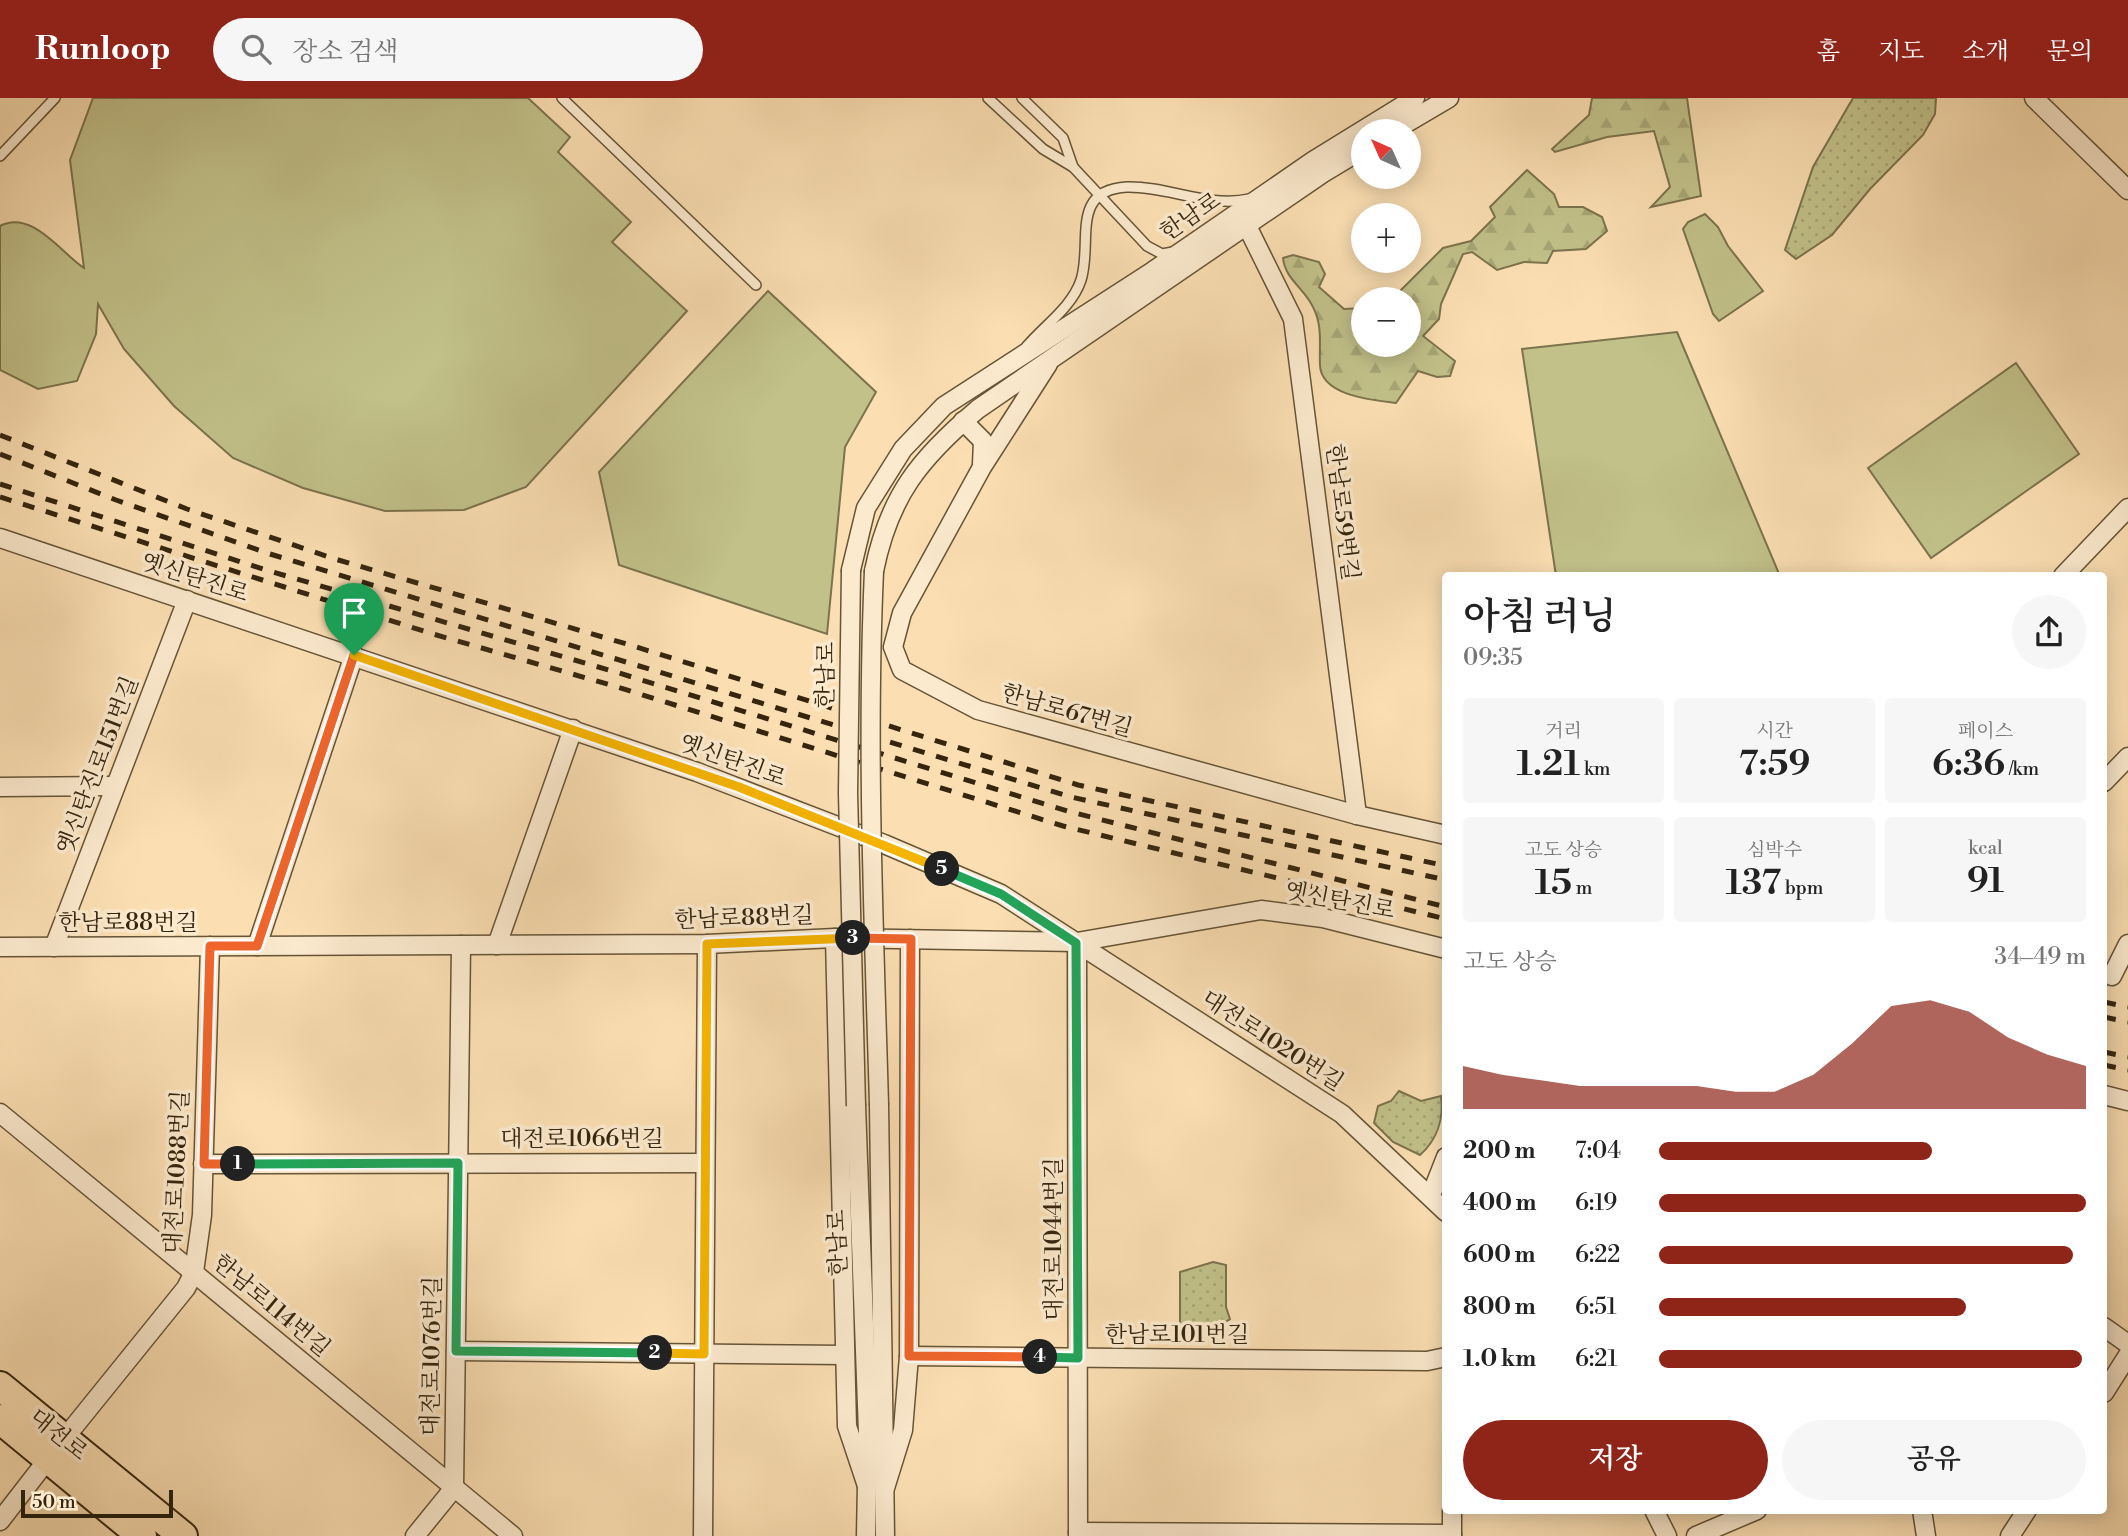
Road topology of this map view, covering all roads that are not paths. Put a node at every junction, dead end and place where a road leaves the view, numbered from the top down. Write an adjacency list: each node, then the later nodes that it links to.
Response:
1 (55, 98): 9 (lane)
2 (562, 98): 19 (lane)
3 (988, 98): 11 (lane)
4 (1023, 98): 11 (lane)
5 (1415, 98): 14 (street, 한남로)
6 (1449, 98): 8 (street)
7 (2034, 98): 12 (street)
8 (1414, 119)
9 (0, 156)
10 (1351, 157): 15 (street, 한남로)
11 (1073, 167): 13 (lane)
12 (2128, 190)
13 (1098, 195): 14 (lane); 16 (lane); 20 (lane)
14 (1261, 197): 17 (street, 한남로)
15 (1247, 226): 21 (street, 한남로); 34 (street, 한남로59번길)
16 (1147, 246): 17 (lane); 18 (lane)
17 (1181, 251): 18 (street, 한남로)
18 (1144, 277): 20 (street, 한남로)
19 (756, 285)
20 (1016, 358): 72 (street, 한남로, bridge)
21 (1048, 364): 22 (street, 한남로); 23 (street, 한남로67번길)
22 (963, 421): 23 (street); 72 (street, 한남로, bridge)
23 (982, 467): 34 (street, 한남로67번길)
24 (2128, 508): 26 (street)
25 (0, 538): 27 (street, 옛신탄진로)
26 (2067, 572)
27 (187, 600): 28 (street, 옛신탄진로); 32 (street, 옛신탄진로151번길)
28 (354, 655): 29 (street, 옛신탄진로); 44 (street)
29 (573, 729): 38 (street, 옛신탄진로); 42 (street)
30 (2128, 757): 31 (street)
31 (2107, 779)
32 (115, 786): 33 (street); 46 (street, 옛신탄진로151번길)
33 (0, 787)
34 (1357, 815): 35 (street, 한남로67번길)
35 (1442, 834)
36 (835, 938): 37 (street, 한남로88번길); 39 (street, 한남로88번길); 63 (street)
37 (911, 939): 38 (street, 한남로88번길); 65 (street)
38 (1076, 943): 47 (street, 옛신탄진로); 56 (street, 대전로1020번길); 66 (street, 대전로1044번길)
39 (707, 944): 42 (street, 한남로88번길); 53 (street)
40 (2128, 944): 48 (street)
41 (461, 945): 42 (street, 한남로88번길); 44 (street, 한남로88번길); 52 (street, 대전로1076번길)
42 (498, 945)
43 (210, 946): 44 (street, 한남로88번길); 46 (street, 한남로88번길); 54 (street, 대전로1088번길)
44 (257, 946)
45 (0, 947): 46 (street, 한남로88번길)
46 (54, 947)
47 (1442, 948)
48 (2115, 976)
49 (2107, 1096): 50 (street)
50 (2128, 1101)
51 (0, 1113): 58 (street, 한남로114번길)
52 (458, 1163): 53 (street, 대전로1066번길); 54 (street); 61 (street, 대전로1076번길)
53 (705, 1163): 62 (street)
54 (204, 1164): 58 (street, 대전로1088번길)
55 (1442, 1167): 56 (street)
56 (1431, 1195): 57 (street, 대전로1020번길)
57 (1442, 1207)
58 (194, 1272): 71 (street, 대전로1088번길); 73 (street, 한남로114번길)
59 (2107, 1329): 60 (street)
60 (2128, 1344)
61 (456, 1351): 62 (street); 73 (street, 대전로1076번길)
62 (704, 1354): 63 (street); 86 (street)
63 (845, 1355): 72 (street)
64 (2128, 1355): 69 (street)
65 (909, 1356): 66 (street, 한남로101번길); 72 (street)
66 (1078, 1358): 67 (street, 한남로101번길); 80 (street, 대전로1044번길)
67 (1442, 1358)
68 (0, 1386): 71 (main road, 대전로)
69 (2107, 1388)
70 (0, 1419): 71 (main road, 대전로)
71 (56, 1449): 79 (street, 대전로1088번길); 82 (main road, 대전로); 83 (main road, 대전로)
72 (876, 1487): 87 (street, 한남로); 88 (street, 한남로)
73 (454, 1488): 84 (street); 85 (street, 한남로114번길)
74 (1452, 1514): 81 (street)
75 (1656, 1514): 89 (street)
76 (1748, 1514): 90 (street)
77 (1923, 1514): 91 (street)
78 (2024, 1514): 92 (street)
79 (0, 1521)
80 (1078, 1534): 81 (street)
81 (1452, 1535)
82 (142, 1536)
83 (183, 1536)
84 (415, 1536)
85 (513, 1536)
86 (703, 1536)
87 (866, 1536)
88 (884, 1536)
89 (1667, 1536)
90 (1696, 1536)
91 (1926, 1536)
92 (2010, 1536)

